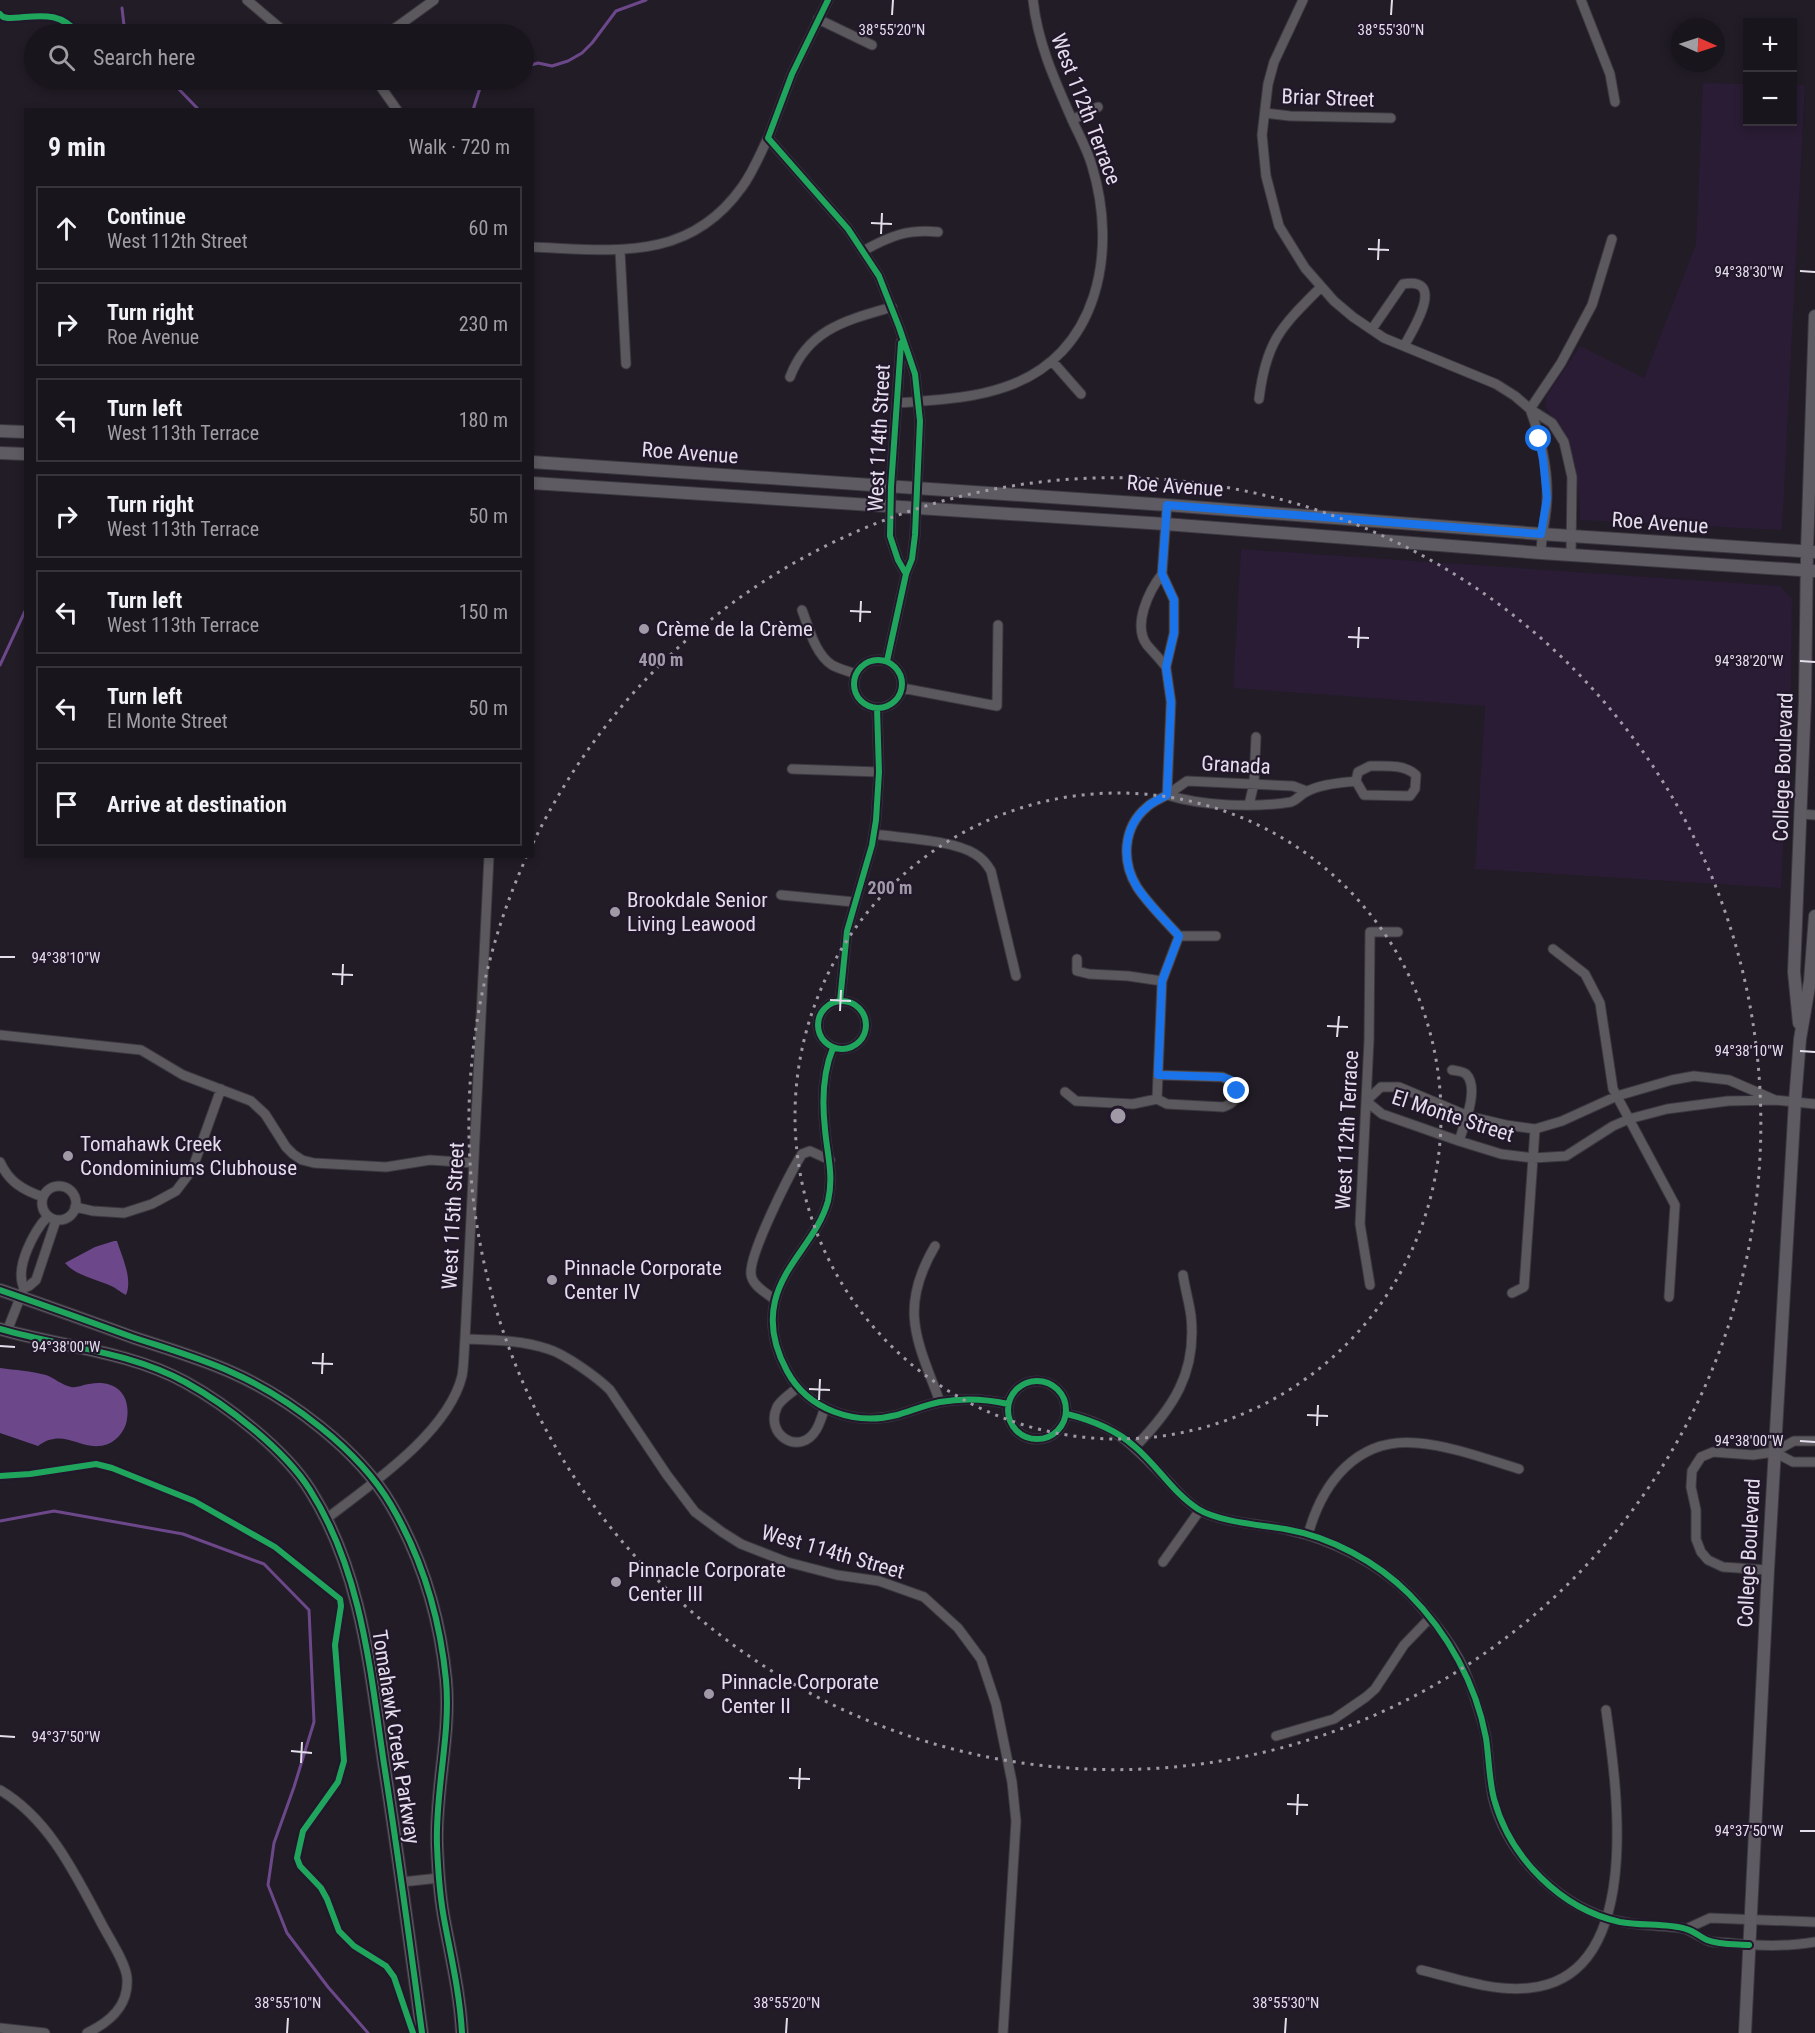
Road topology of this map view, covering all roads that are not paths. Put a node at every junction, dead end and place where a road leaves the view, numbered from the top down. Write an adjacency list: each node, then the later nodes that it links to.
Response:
1 (247, 0): 8 (street)
2 (828, 0): 7 (street)
3 (1033, 0): 17 (street, West 112th Terrace)
4 (1304, 0): 15 (street)
5 (1581, 0): 12 (street)
6 (431, 2): 9 (street)
7 (818, 19): 10 (street); 18 (street)
8 (275, 24)
9 (401, 24)
10 (872, 45)
11 (383, 90): 14 (street)
12 (1615, 102)
13 (1098, 107): 17 (street)
14 (396, 108)
15 (1265, 113): 16 (street, Briar Street); 24 (street)
16 (1391, 118)
17 (1072, 120): 30 (street, West 112th Terrace)
18 (768, 138): 22 (street); 23 (street, West 114th Street)
19 (938, 232): 23 (street)
20 (1612, 240): 37 (street)
21 (534, 247): 22 (street)
22 (620, 251): 31 (street)
23 (863, 251): 25 (street, West 114th Street)
24 (1321, 287): 27 (street); 34 (street)
25 (892, 307): 28 (street, West 114th Street); 32 (street)
26 (1815, 315): 52 (main road, College Boulevard)
27 (1372, 330): 29 (street); 29 (street)
28 (902, 337): 35 (street, West 114th Street); 36 (street, West 114th Street)
29 (1404, 346): 37 (street)
30 (1052, 361): 33 (street); 35 (street, West 112th Terrace)
31 (626, 364)
32 (790, 377)
33 (1081, 394)
34 (1259, 399)
35 (918, 401): 36 (street, West 112th Terrace); 45 (street, West 114th Street)
36 (897, 403): 44 (street, West 114th Street)
37 (1530, 410): 50 (street); 51 (street)
38 (0, 430): 39 (main road)
39 (24, 432)
40 (0, 453): 41 (main road)
41 (24, 454)
42 (534, 462): 44 (main road, Roe Avenue)
43 (534, 483): 47 (main road, Roe Avenue)
44 (891, 487): 45 (main road, Roe Avenue); 47 (street, West 114th Street)
45 (918, 488): 46 (main road, Roe Avenue); 48 (street, West 114th Street)
46 (1167, 505): 49 (street); 50 (main road, Roe Avenue)
47 (890, 506): 48 (main road, Roe Avenue); 56 (street, West 114th Street)
48 (917, 507): 49 (main road, Roe Avenue); 56 (street, West 114th Street)
49 (1165, 524): 53 (main road, Roe Avenue); 57 (street)
50 (1541, 534): 51 (main road, Roe Avenue); 53 (street)
51 (1571, 536): 52 (main road, Roe Avenue); 54 (street)
52 (1811, 552): 55 (main road, College Boulevard)
53 (1541, 553): 54 (main road, Roe Avenue)
54 (1571, 555): 55 (main road, Roe Avenue)
55 (1811, 571): 73 (main road, College Boulevard)
56 (906, 574): 60 (street, West 114th Street)
57 (1162, 574): 61 (street); 61 (street)
58 (802, 610): 62 (street)
59 (998, 625): 63 (street)
60 (887, 661): 62 (street); 63 (street)
61 (1166, 667): 71 (street)
62 (856, 674): 64 (street)
63 (902, 688): 64 (street)
64 (877, 708): 67 (street)
65 (1256, 737): 69 (street)
66 (792, 769): 67 (street)
67 (879, 772): 75 (street)
68 (1356, 781): 68 (street); 70 (street)
69 (1254, 783): 70 (street, Granada); 71 (street, Granada); 72 (street)
70 (1306, 791): 72 (street)
71 (1167, 795): 72 (street); 81 (street, Granada)
72 (1249, 805)
73 (1801, 814): 74 (street); 89 (main road, College Boulevard)
74 (1815, 815)
75 (874, 834): 78 (street); 85 (street)
76 (489, 858): 108 (street, West 115th Street)
77 (781, 894): 78 (street)
78 (854, 902): 87 (street)
79 (1815, 916): 89 (main road, College Boulevard)
80 (1398, 932): 98 (street, West 112th Terrace)
81 (1179, 936): 82 (street); 86 (street)
82 (1216, 936)
83 (1553, 949): 95 (street)
84 (1077, 959): 86 (street)
85 (1016, 976)
86 (1162, 981): 92 (street)
87 (840, 1001): 90 (street); 90 (street)
88 (0, 1035): 93 (street)
89 (1800, 1039): 99 (main road, College Boulevard)
90 (833, 1048): 106 (street)
91 (1452, 1070): 101 (street)
92 (1158, 1075): 96 (street); 96 (street)
93 (220, 1089): 108 (street); 110 (street)
94 (1065, 1092): 96 (street)
95 (1617, 1096): 97 (street, El Monte Street); 102 (street); 103 (street, El Monte Street)
96 (1157, 1099)
97 (1775, 1100): 99 (street, El Monte Street); 102 (street, El Monte Street)
98 (1366, 1101): 101 (street, El Monte Street); 104 (street, El Monte Street); 114 (street, West 112th Terrace)
99 (1795, 1101): 100 (street, El Monte Street); 129 (main road, College Boulevard)
100 (1815, 1104)
101 (1468, 1116): 103 (street, El Monte Street); 104 (street)
102 (1629, 1119): 105 (street, El Monte Street); 118 (street)
103 (1535, 1129): 105 (street)
104 (1459, 1141): 105 (street, El Monte Street)
105 (1533, 1158): 117 (street)
106 (830, 1160): 119 (street); 119 (street)
107 (0, 1162): 109 (street)
108 (473, 1163): 121 (street, West 115th Street)
109 (43, 1197): 110 (street); 111 (street)
110 (75, 1207): 111 (street)
111 (52, 1218): 116 (street); 116 (street)
112 (935, 1246): 123 (street)
113 (1183, 1275): 128 (street)
114 (1370, 1285)
115 (0, 1290): 116 (main road, Tomahawk Creek Parkway)
116 (22, 1292): 120 (street); 132 (main road, Tomahawk Creek Parkway)
117 (1512, 1293)
118 (1669, 1297)
119 (775, 1300): 122 (street)
120 (3, 1330): 134 (main road, Tomahawk Creek Parkway)
121 (465, 1339): 132 (street, West 115th Street); 156 (street, West 114th Street)
122 (798, 1387): 125 (street); 125 (street)
123 (940, 1402): 124 (street); 125 (street)
124 (1008, 1404): 126 (street); 126 (street)
125 (825, 1407)
126 (1066, 1414): 128 (street)
127 (1815, 1441): 129 (street)
128 (1135, 1447): 133 (street)
129 (1774, 1452): 130 (street); 137 (main road, College Boulevard); 137 (street)
130 (1815, 1462)
131 (1519, 1469): 135 (street)
132 (375, 1482): 134 (street, West 115th Street); 142 (main road, Tomahawk Creek Parkway)
133 (1200, 1510): 135 (street); 136 (street)
134 (326, 1519): 143 (main road, Tomahawk Creek Parkway)
135 (1308, 1535): 138 (street)
136 (1163, 1562)
137 (1768, 1570): 145 (main road, College Boulevard)
138 (1430, 1618): 140 (street); 144 (street)
139 (1606, 1710): 144 (street)
140 (1276, 1736)
141 (0, 1790): 153 (street)
142 (439, 1878): 143 (street); 155 (main road, Tomahawk Creek Parkway)
143 (402, 1882): 154 (main road, Tomahawk Creek Parkway)
144 (1607, 1918): 147 (street); 150 (street)
145 (1750, 1919): 146 (street); 147 (street); 149 (main road, College Boulevard)
146 (1815, 1922)
147 (1686, 1929): 149 (street)
148 (1815, 1942): 149 (street)
149 (1749, 1945): 157 (main road, College Boulevard)
150 (1421, 1970)
151 (7, 2030): 152 (street)
152 (45, 2033)
153 (87, 2033)
154 (422, 2033)
155 (462, 2033)
156 (1003, 2033)
157 (1745, 2033)

